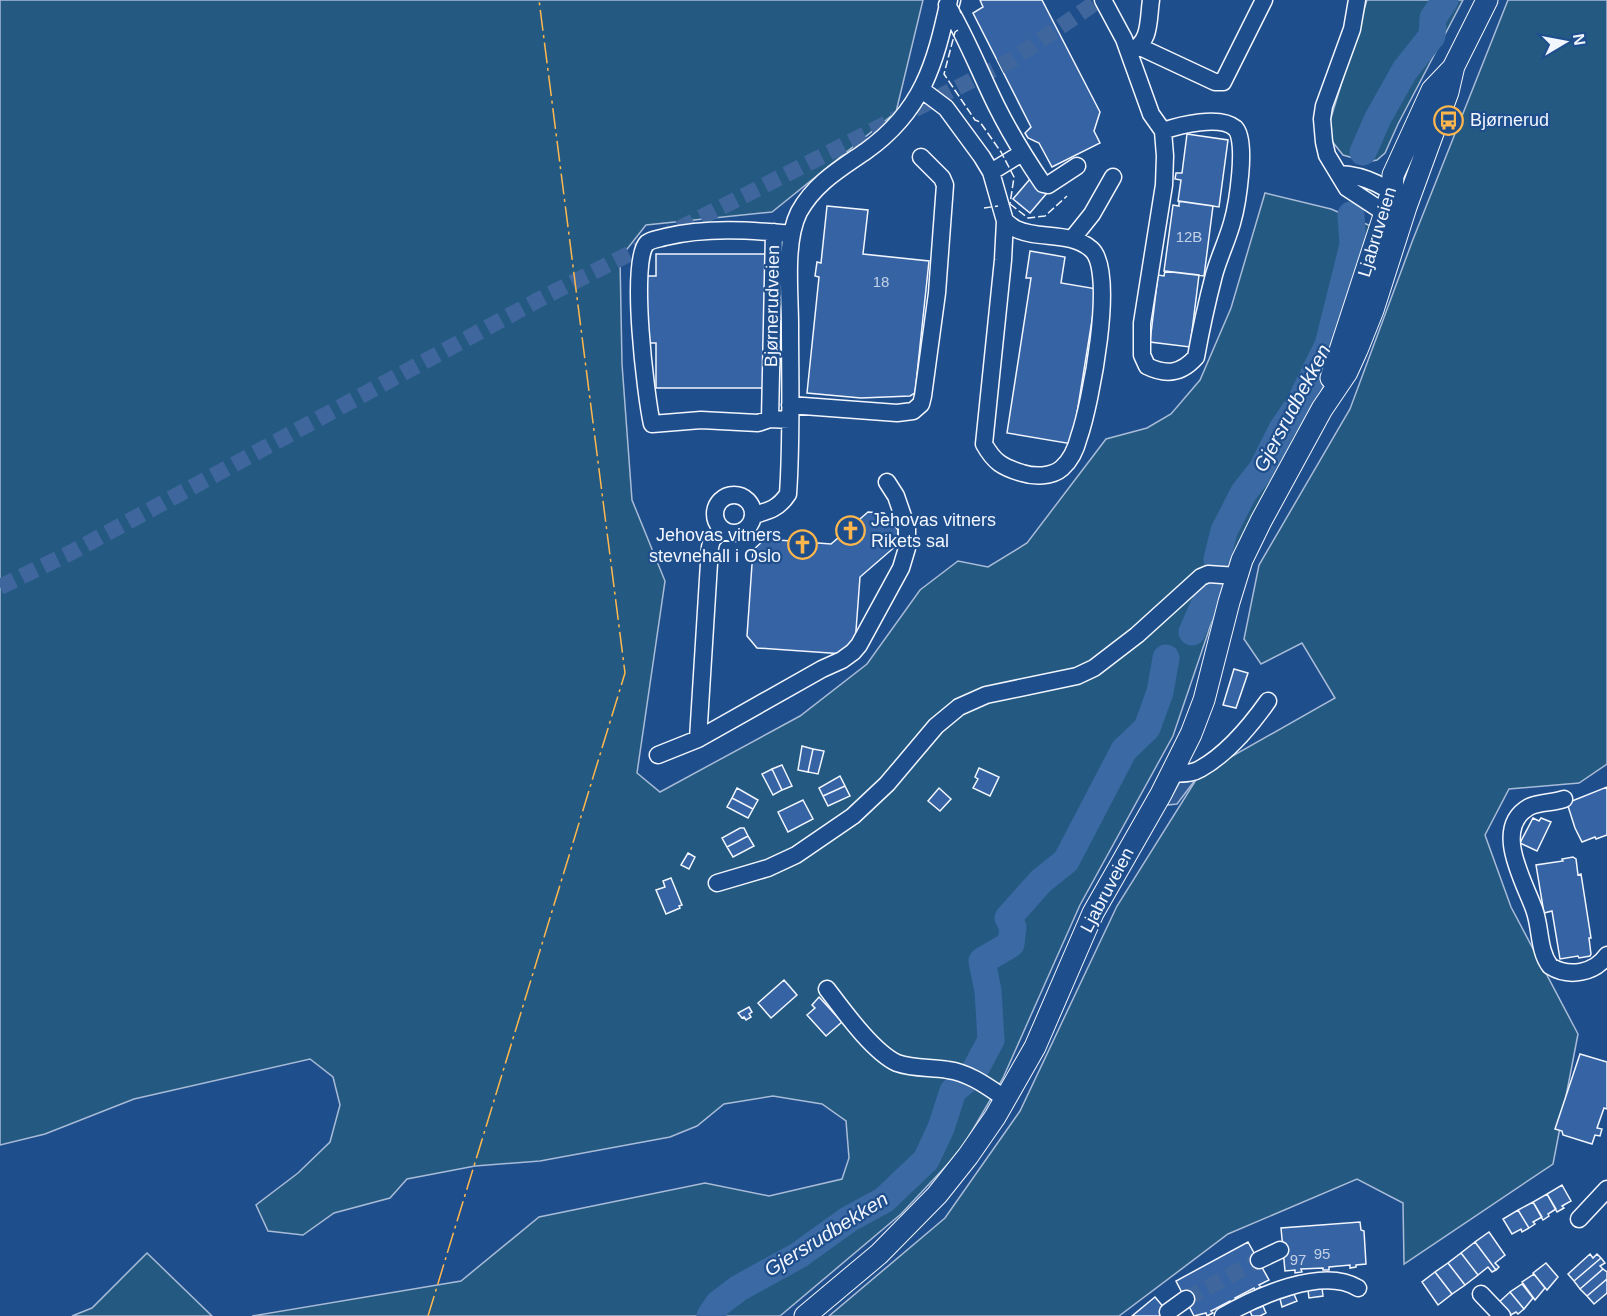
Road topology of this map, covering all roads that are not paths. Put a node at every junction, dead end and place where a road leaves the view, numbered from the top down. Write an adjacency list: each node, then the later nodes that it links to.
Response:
1 (1103, 0): 7 (street)
2 (1151, 0): 7 (street)
3 (1264, 0): 7 (street)
4 (1357, 0): 15 (street)
5 (1487, 0): 15 (main road, Ljabruveien)
6 (948, 3): 8 (street, Bjørnerudveien); 10 (street)
7 (1134, 49): 9 (street)
8 (922, 90): 13 (street); 18 (street, Bjørnerudveien)
9 (1163, 131): 9 (street)
10 (1022, 153): 12 (street); 13 (street)
11 (921, 157): 20 (street)
12 (1077, 166)
13 (991, 172): 16 (street)
14 (1113, 177): 19 (street)
15 (1394, 202): 25 (main road, Ljabruveien)
16 (1005, 221): 19 (street); 19 (street)
17 (774, 232): 18 (street); 21 (street); 21 (street)
18 (792, 234): 20 (street, Bjørnerudveien)
19 (1072, 239)
20 (790, 412): 21 (street); 23 (street, Bjørnerudveien)
21 (770, 419)
22 (887, 482): 27 (street)
23 (754, 515): 24 (street); 24 (street)
24 (722, 529): 27 (street)
25 (1237, 576): 29 (main road, Ljabruveien); 31 (street)
26 (1268, 701): 29 (street)
27 (698, 739): 28 (street)
28 (658, 755)
29 (1172, 774): 34 (main road, Ljabruveien)
30 (1564, 799): 32 (street)
31 (717, 883)
32 (1607, 955)
33 (827, 989): 34 (street)
34 (1006, 1099): 43 (main road, Ljabruveien)
35 (1607, 1189): 36 (street)
36 (1579, 1219)
37 (1280, 1250): 38 (street)
38 (1259, 1260)
39 (1358, 1288): 44 (street)
40 (1481, 1294): 45 (street)
41 (1186, 1299): 42 (street)
42 (1168, 1312)
43 (805, 1316)
44 (1223, 1316)
45 (1502, 1316)

